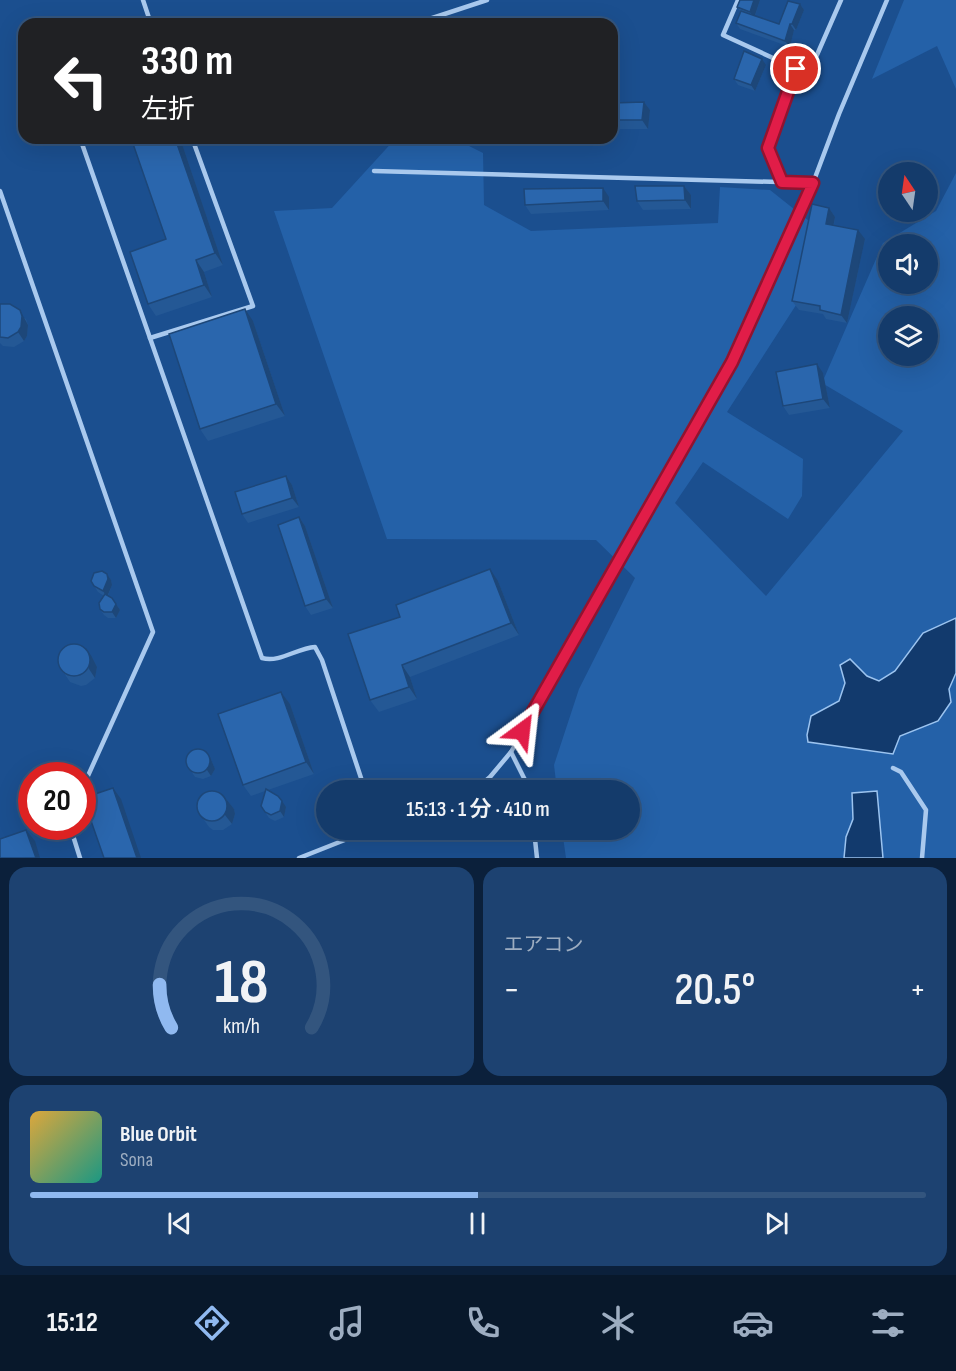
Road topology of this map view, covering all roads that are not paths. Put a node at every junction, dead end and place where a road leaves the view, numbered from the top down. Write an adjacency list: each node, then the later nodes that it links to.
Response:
1 (143, 0): 6 (lane)
2 (487, 0): 7 (lane)
3 (738, 0): 8 (lane)
4 (841, 0): 8 (lane)
5 (887, 0): 13 (lane)
6 (149, 18)
7 (432, 18)
8 (796, 69): 12 (lane)
9 (82, 144): 15 (lane)
10 (194, 144): 15 (lane)
11 (374, 171): 12 (lane)
12 (782, 182): 13 (lane)
13 (813, 183): 16 (lane)
14 (0, 191): 17 (lane)
15 (150, 338): 19 (lane)
16 (511, 752): 20 (lane); 21 (lane)
17 (94, 762)
18 (892, 768): 28 (lane)
19 (362, 780)
20 (487, 780)
21 (525, 780)
22 (74, 840): 25 (lane)
23 (345, 840): 26 (lane)
24 (535, 840): 27 (lane)
25 (80, 858)
26 (299, 858)
27 (537, 858)
28 (922, 858)

